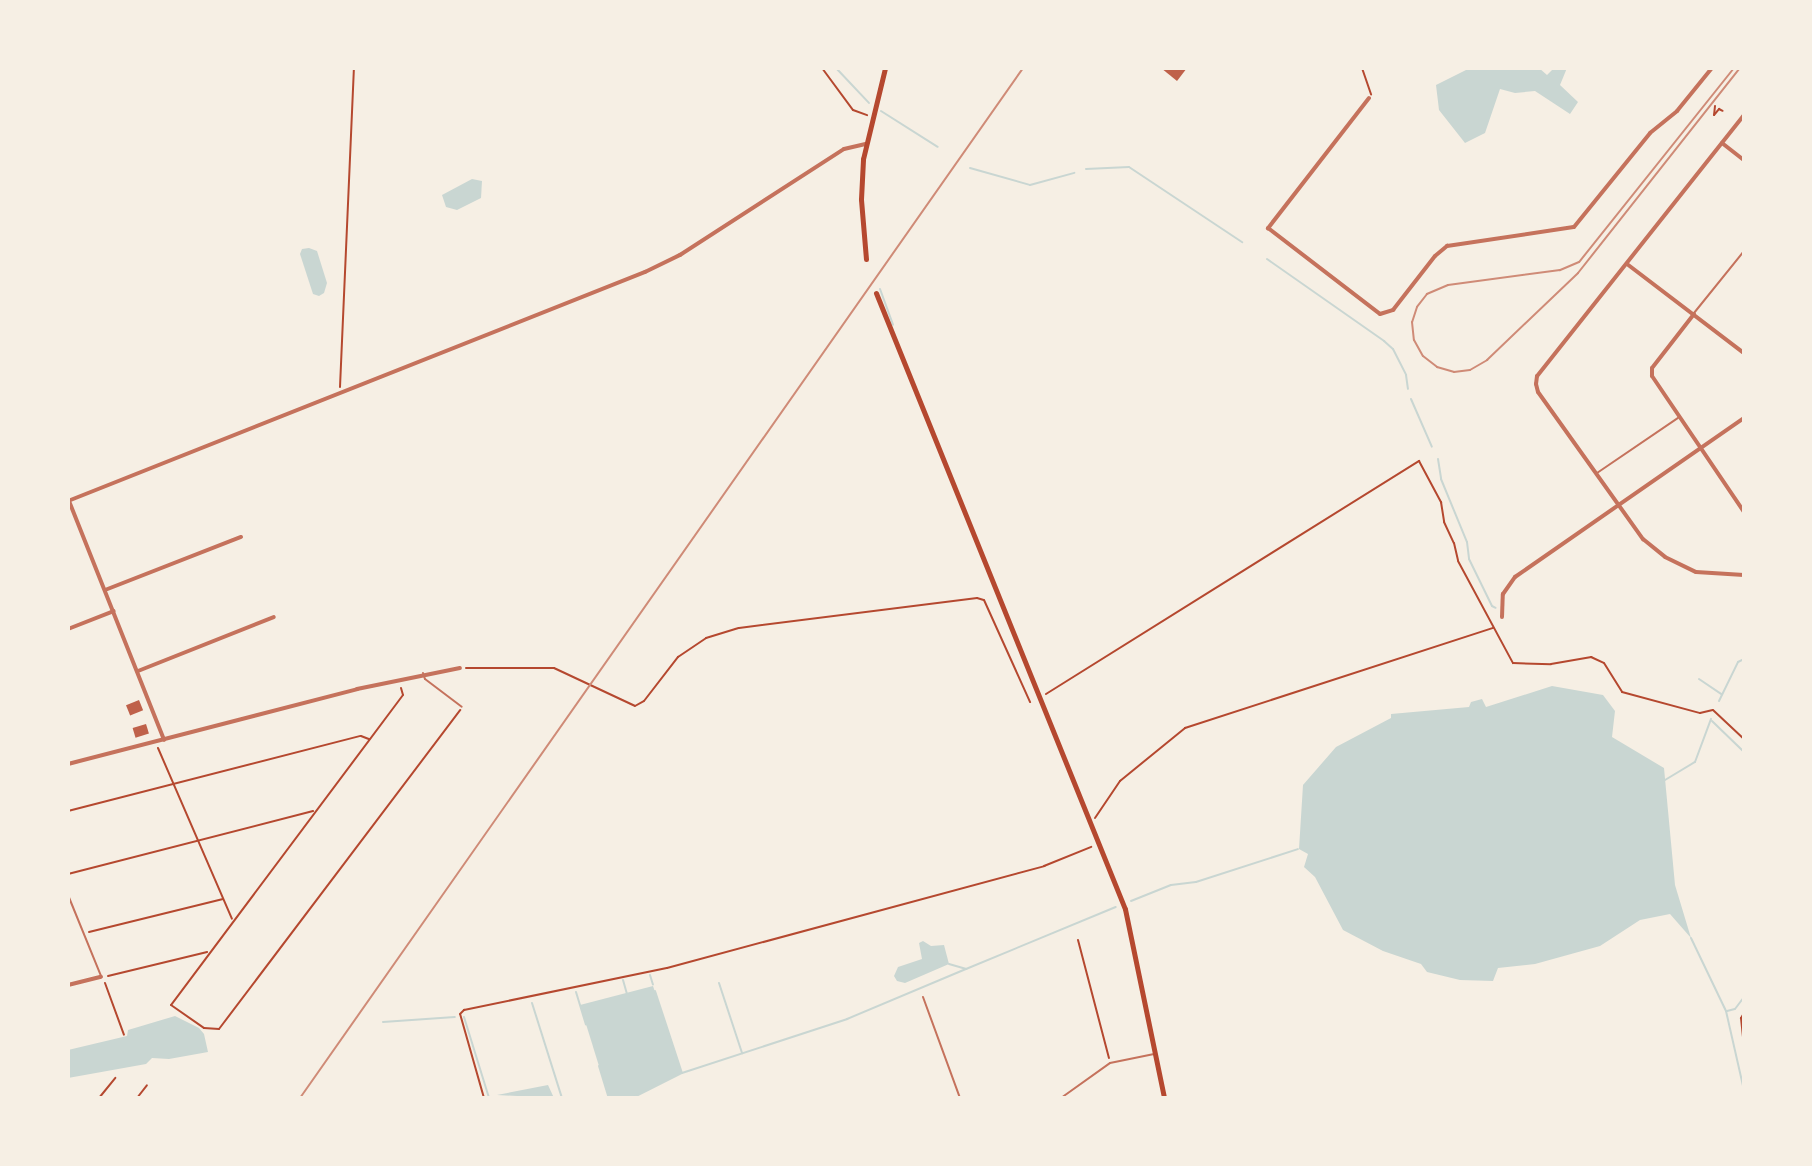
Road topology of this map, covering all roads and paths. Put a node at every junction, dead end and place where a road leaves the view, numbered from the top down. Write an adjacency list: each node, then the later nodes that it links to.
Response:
1 (354, 68): 20 (path)
2 (822, 68): 9 (path)
3 (885, 68): 12 (main road)
4 (1362, 68): 6 (path)
5 (1712, 68): 6 (street)
6 (1369, 98)
7 (1715, 106): 8 (path)
8 (1723, 111)
9 (868, 115)
10 (1744, 115): 11 (street)
11 (1722, 143): 13 (street); 16 (street)
12 (865, 144): 15 (main road); 20 (street)
13 (1744, 160)
14 (1744, 251): 18 (lane)
15 (866, 259)
16 (1627, 264): 18 (street); 24 (street)
17 (876, 293): 40 (main road)
18 (1694, 314): 19 (street); 21 (street)
19 (1744, 353)
20 (341, 394): 25 (street)
21 (1679, 417): 23 (street); 24 (lane)
22 (1744, 418): 23 (street)
23 (1700, 448): 26 (street); 27 (street)
24 (1596, 474): 26 (street)
25 (68, 501): 30 (street)
26 (1619, 506): 29 (street); 33 (street)
27 (1744, 512)
28 (241, 537): 30 (street)
29 (1744, 575)
30 (105, 590): 31 (street)
31 (114, 611): 35 (street); 37 (street)
32 (274, 617): 37 (street)
33 (1502, 617)
34 (1493, 628): 40 (path); 44 (path); 51 (path)
35 (68, 629)
36 (460, 668): 38 (street); 41 (path)
37 (138, 671): 45 (street)
38 (423, 673): 39 (street); 42 (lane)
39 (398, 679): 43 (path); 45 (street)
40 (1041, 696): 51 (main road)
41 (1030, 702)
42 (462, 707): 60 (path)
43 (369, 739): 48 (path); 50 (path)
44 (1744, 739)
45 (164, 740): 46 (street)
46 (156, 742): 47 (street); 48 (path)
47 (68, 764)
48 (174, 784): 49 (path); 52 (path)
49 (68, 811)
50 (314, 811): 52 (path); 57 (path)
51 (1090, 820): 53 (main road)
52 (198, 841): 54 (path); 56 (path)
53 (1099, 843): 67 (main road); 73 (path)
54 (68, 874)
55 (68, 895): 58 (lane)
56 (224, 899): 57 (path); 58 (path)
57 (233, 920): 60 (path)
58 (84, 933): 61 (lane)
59 (1078, 940): 68 (path)
60 (208, 952): 61 (path)
61 (101, 977): 62 (street); 65 (path)
62 (68, 985)
63 (923, 997): 74 (lane)
64 (1744, 1013): 66 (path)
65 (124, 1035)
66 (1744, 1045)
67 (1155, 1054): 68 (lane); 76 (main road)
68 (1110, 1063): 75 (lane)
69 (115, 1078): 71 (path)
70 (147, 1085): 72 (path)
71 (99, 1098)
72 (137, 1098)
73 (484, 1098)
74 (960, 1098)
75 (1061, 1098)
76 (1164, 1098)

